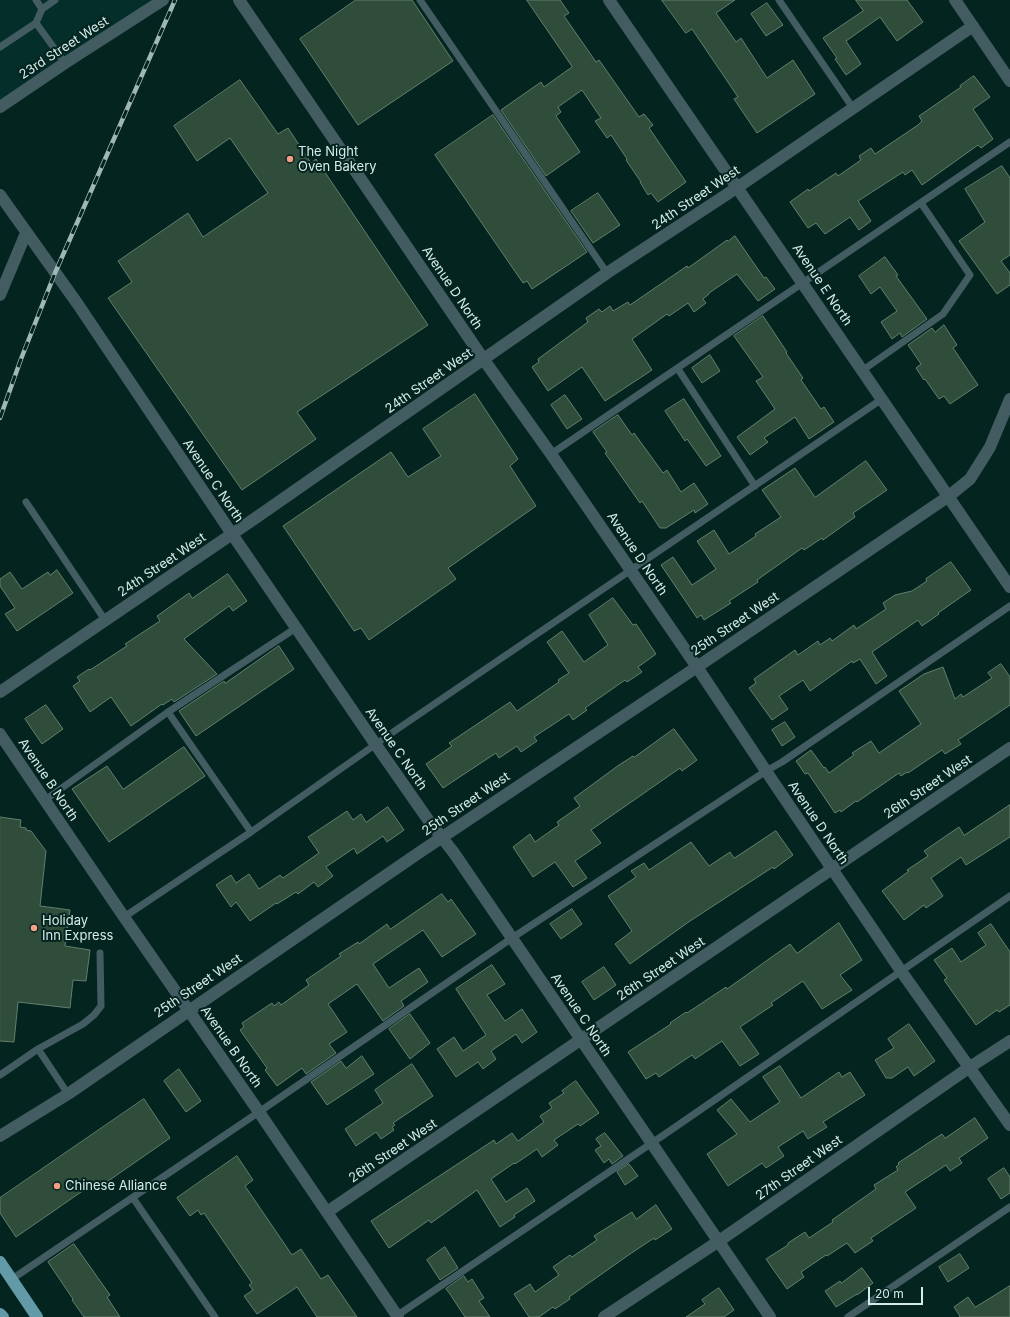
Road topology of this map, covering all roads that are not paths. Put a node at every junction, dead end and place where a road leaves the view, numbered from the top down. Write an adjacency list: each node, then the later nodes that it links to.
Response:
1 (36, 0): 9 (lane)
2 (55, 0): 9 (lane)
3 (163, 0): 13 (street, 23rd Street West)
4 (240, 0): 25 (street, Avenue D North)
5 (420, 0): 22 (lane)
6 (609, 0): 18 (street, Avenue E North)
7 (780, 0): 16 (lane)
8 (955, 0): 11 (street)
9 (42, 9): 10 (lane)
10 (36, 23): 12 (lane); 13 (lane)
11 (973, 26): 14 (street); 16 (street, 24th Street West)
12 (0, 47)
13 (65, 63): 15 (street, 23rd Street West)
14 (1010, 81)
15 (0, 107)
16 (853, 108): 18 (street, 24th Street West)
17 (1010, 142): 20 (lane)
18 (738, 187): 22 (street, 24th Street West); 23 (street, Avenue E North)
19 (0, 195): 21 (street, Avenue C North)
20 (921, 203): 23 (lane); 27 (lane)
21 (26, 232): 24 (street); 34 (street, Avenue C North)
22 (607, 273): 25 (street, 24th Street West)
23 (804, 283): 26 (lane); 27 (street, Avenue E North)
24 (0, 295)
25 (484, 360): 30 (street, Avenue D North); 34 (street, 24th Street West)
26 (678, 368): 30 (lane); 31 (lane)
27 (863, 370): 28 (street, Avenue E North)
28 (882, 399): 31 (lane); 32 (street, Avenue E North)
29 (1010, 400): 32 (street, 25th Street West)
30 (551, 454): 35 (street, Avenue D North)
31 (755, 486): 35 (lane)
32 (949, 496): 36 (street, Avenue E North); 40 (street, 25th Street West)
33 (26, 502): 38 (lane)
34 (232, 534): 38 (street, 24th Street West); 39 (street, Avenue C North)
35 (631, 570): 40 (street, Avenue D North); 44 (lane)
36 (1010, 586)
37 (1010, 606): 46 (lane)
38 (105, 620): 41 (street, 24th Street West)
39 (296, 628): 42 (lane); 44 (street, Avenue C North)
40 (697, 667): 46 (street, Avenue D North); 49 (street, 25th Street West)
41 (0, 692)
42 (168, 712): 47 (lane); 48 (lane)
43 (0, 734): 47 (street, Avenue B North)
44 (376, 744): 48 (lane); 49 (street, Avenue C North)
45 (1010, 748): 50 (street, 26th Street West)
46 (766, 771): 50 (street, Avenue D North); 53 (lane)
47 (45, 800): 52 (street, Avenue B North)
48 (251, 832): 52 (lane)
49 (441, 837): 53 (street, Avenue C North); 56 (street, 25th Street West)
50 (833, 868): 55 (street, Avenue D North); 57 (street, 26th Street West)
51 (1010, 896): 55 (lane)
52 (124, 917): 56 (street, Avenue B North)
53 (512, 938): 57 (street, Avenue C North); 63 (lane)
54 (100, 952): 59 (lane)
55 (901, 971): 60 (street, Avenue D North); 66 (lane)
56 (189, 1010): 62 (street, 25th Street West); 63 (street, Avenue B North)
57 (582, 1040): 66 (street, Avenue C North); 69 (street, 26th Street West)
58 (1010, 1041): 60 (street, 27th Street West)
59 (38, 1049): 61 (lane); 62 (lane)
60 (970, 1067): 64 (street, Avenue D North); 70 (street, 27th Street West)
61 (0, 1075)
62 (68, 1094): 65 (street, 25th Street West)
63 (259, 1112): 67 (lane); 69 (street, Avenue B North)
64 (1010, 1125)
65 (0, 1136)
66 (651, 1143): 70 (street, Avenue C North); 77 (lane)
67 (133, 1198): 72 (lane); 76 (lane)
68 (1010, 1207): 80 (lane)
69 (327, 1212): 77 (street, Avenue B North)
70 (718, 1241): 78 (street, 27th Street West); 79 (street, Avenue C North)
71 (0, 1262): 72 (main road)
72 (12, 1280): 75 (main road)
73 (0, 1314): 74 (main road)
74 (3, 1317)
75 (37, 1317)
76 (215, 1317)
77 (397, 1317)
78 (604, 1317)
79 (770, 1317)
80 (848, 1317)

